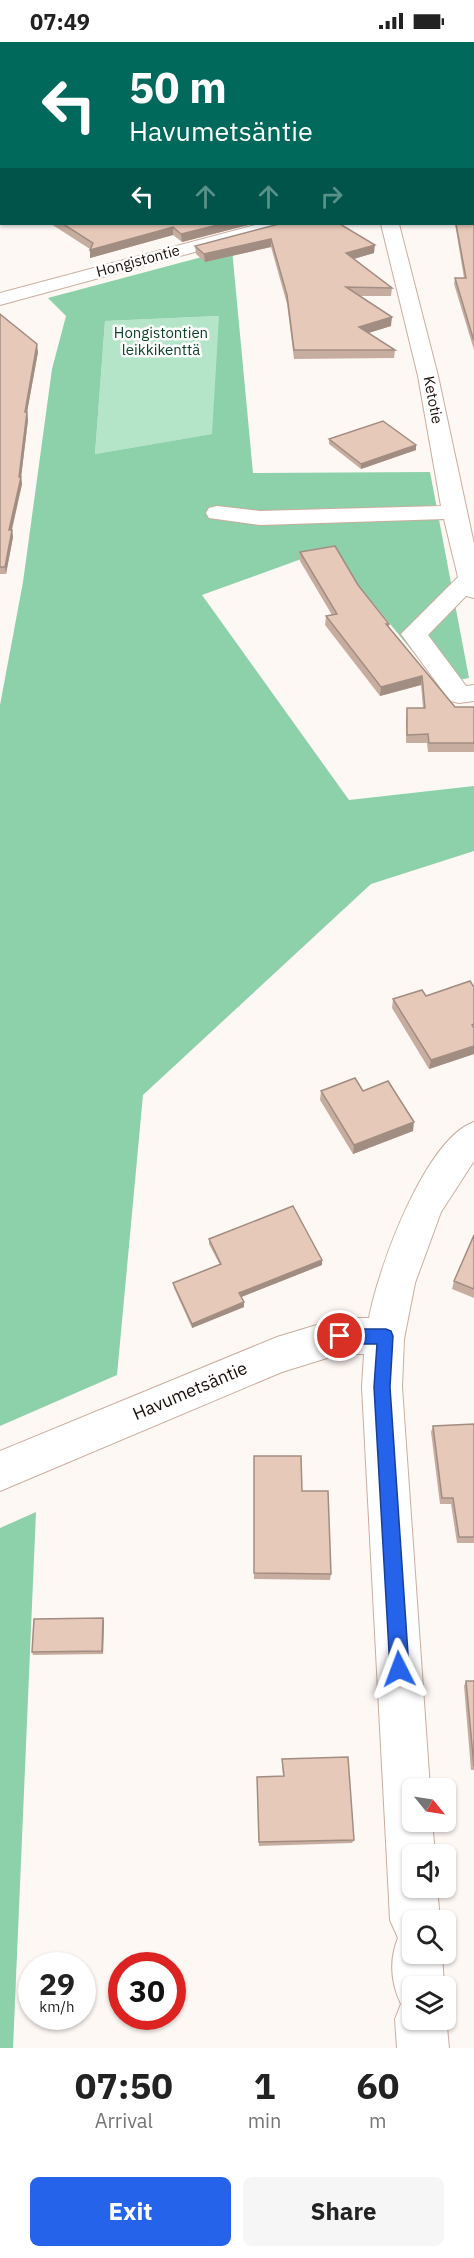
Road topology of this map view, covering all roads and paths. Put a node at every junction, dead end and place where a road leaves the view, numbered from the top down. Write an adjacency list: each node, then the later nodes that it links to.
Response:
1 (273, 225): 3 (street, Hongistontie)
2 (390, 225): 4 (street, Ketotie)
3 (0, 299)
4 (454, 512): 5 (street); 6 (street, Ketotie)
5 (217, 513)
6 (472, 584): 7 (street, Ketotie)
7 (474, 693)
8 (474, 1136): 9 (street)
9 (386, 1336): 10 (street, Havumetsäntie); 11 (street)
10 (0, 1471)
11 (410, 1844)
12 (422, 2030): 13 (street)
13 (423, 2048)

